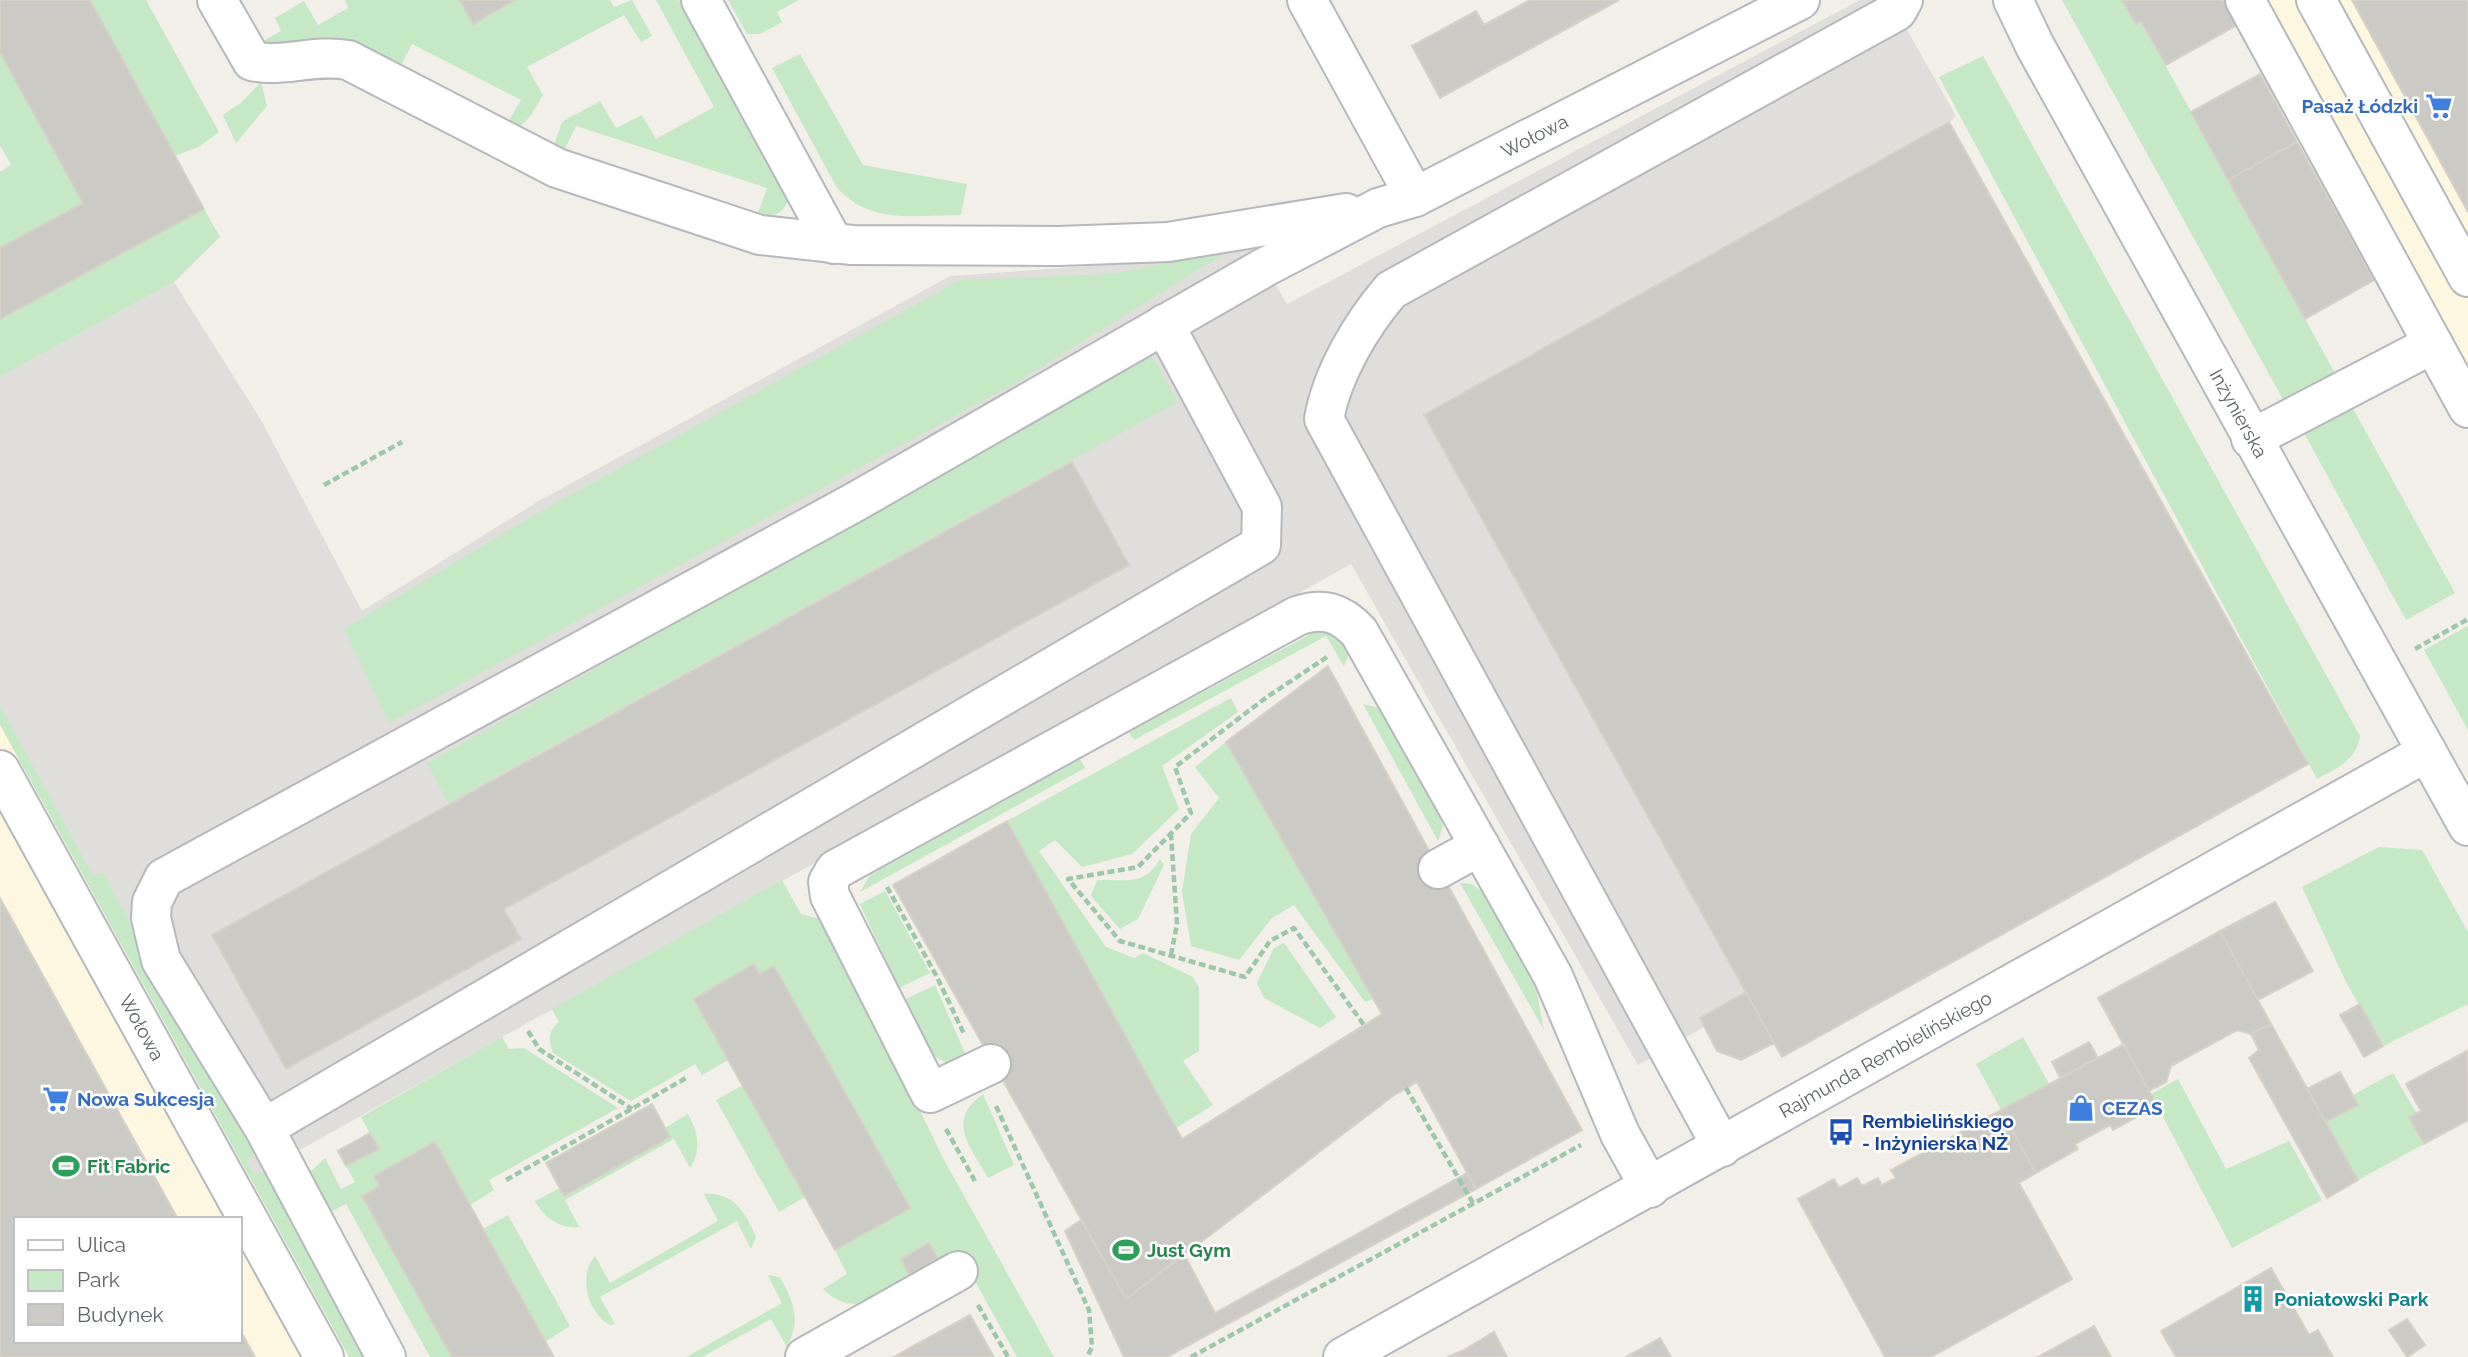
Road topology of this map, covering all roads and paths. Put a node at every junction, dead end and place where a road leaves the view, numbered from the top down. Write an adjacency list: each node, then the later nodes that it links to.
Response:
1 (217, 0): 11 (street)
2 (701, 0): 11 (street)
3 (1307, 0): 9 (street)
4 (1800, 0): 9 (street, Wołowa)
5 (1903, 0): 41 (street)
6 (2013, 0): 16 (street, Inżynierska)
7 (2245, 0): 14 (street)
8 (2316, 0): 12 (street)
9 (1415, 197): 10 (street, Wołowa)
10 (1378, 208): 11 (street); 13 (street, Wołowa)
11 (834, 244)
12 (2468, 277)
13 (1164, 324): 39 (street); 39 (street, Wołowa)
14 (2433, 344): 15 (street); 16 (street)
15 (2468, 408)
16 (2251, 439): 24 (street, Inżynierska)
17 (402, 442): 18 (path)
18 (324, 485)
19 (2468, 619): 21 (path)
20 (1327, 648): 22 (path)
21 (2412, 651)
22 (1331, 654): 23 (path); 27 (path)
23 (1337, 666)
24 (2427, 752): 26 (street, Inżynierska); 41 (street, Rajmunda Rembielińskiego)
25 (0, 770): 47 (street, Wołowa)
26 (2468, 826)
27 (1171, 833): 31 (path); 31 (path)
28 (1480, 846): 29 (street); 37 (street); 44 (street)
29 (1438, 869)
30 (886, 884): 34 (path)
31 (1171, 956): 32 (path)
32 (1364, 1025)
33 (528, 1031): 38 (path)
34 (985, 1067): 37 (street); 51 (path)
35 (688, 1077): 38 (path)
36 (1406, 1088): 45 (path)
37 (930, 1093): 43 (path)
38 (632, 1109): 42 (path)
39 (264, 1128): 48 (street, Wołowa)
40 (1593, 1138): 45 (path)
41 (1722, 1147): 44 (street, Rajmunda Rembielińskiego)
42 (506, 1180)
43 (976, 1183)
44 (1650, 1188): 53 (street, Rajmunda Rembielińskiego)
45 (1472, 1203): 52 (path)
46 (958, 1271): 49 (street); 50 (path)
47 (324, 1357)
48 (386, 1357)
49 (805, 1357)
50 (1009, 1357)
51 (1087, 1357)
52 (1191, 1357)
53 (1343, 1357)

